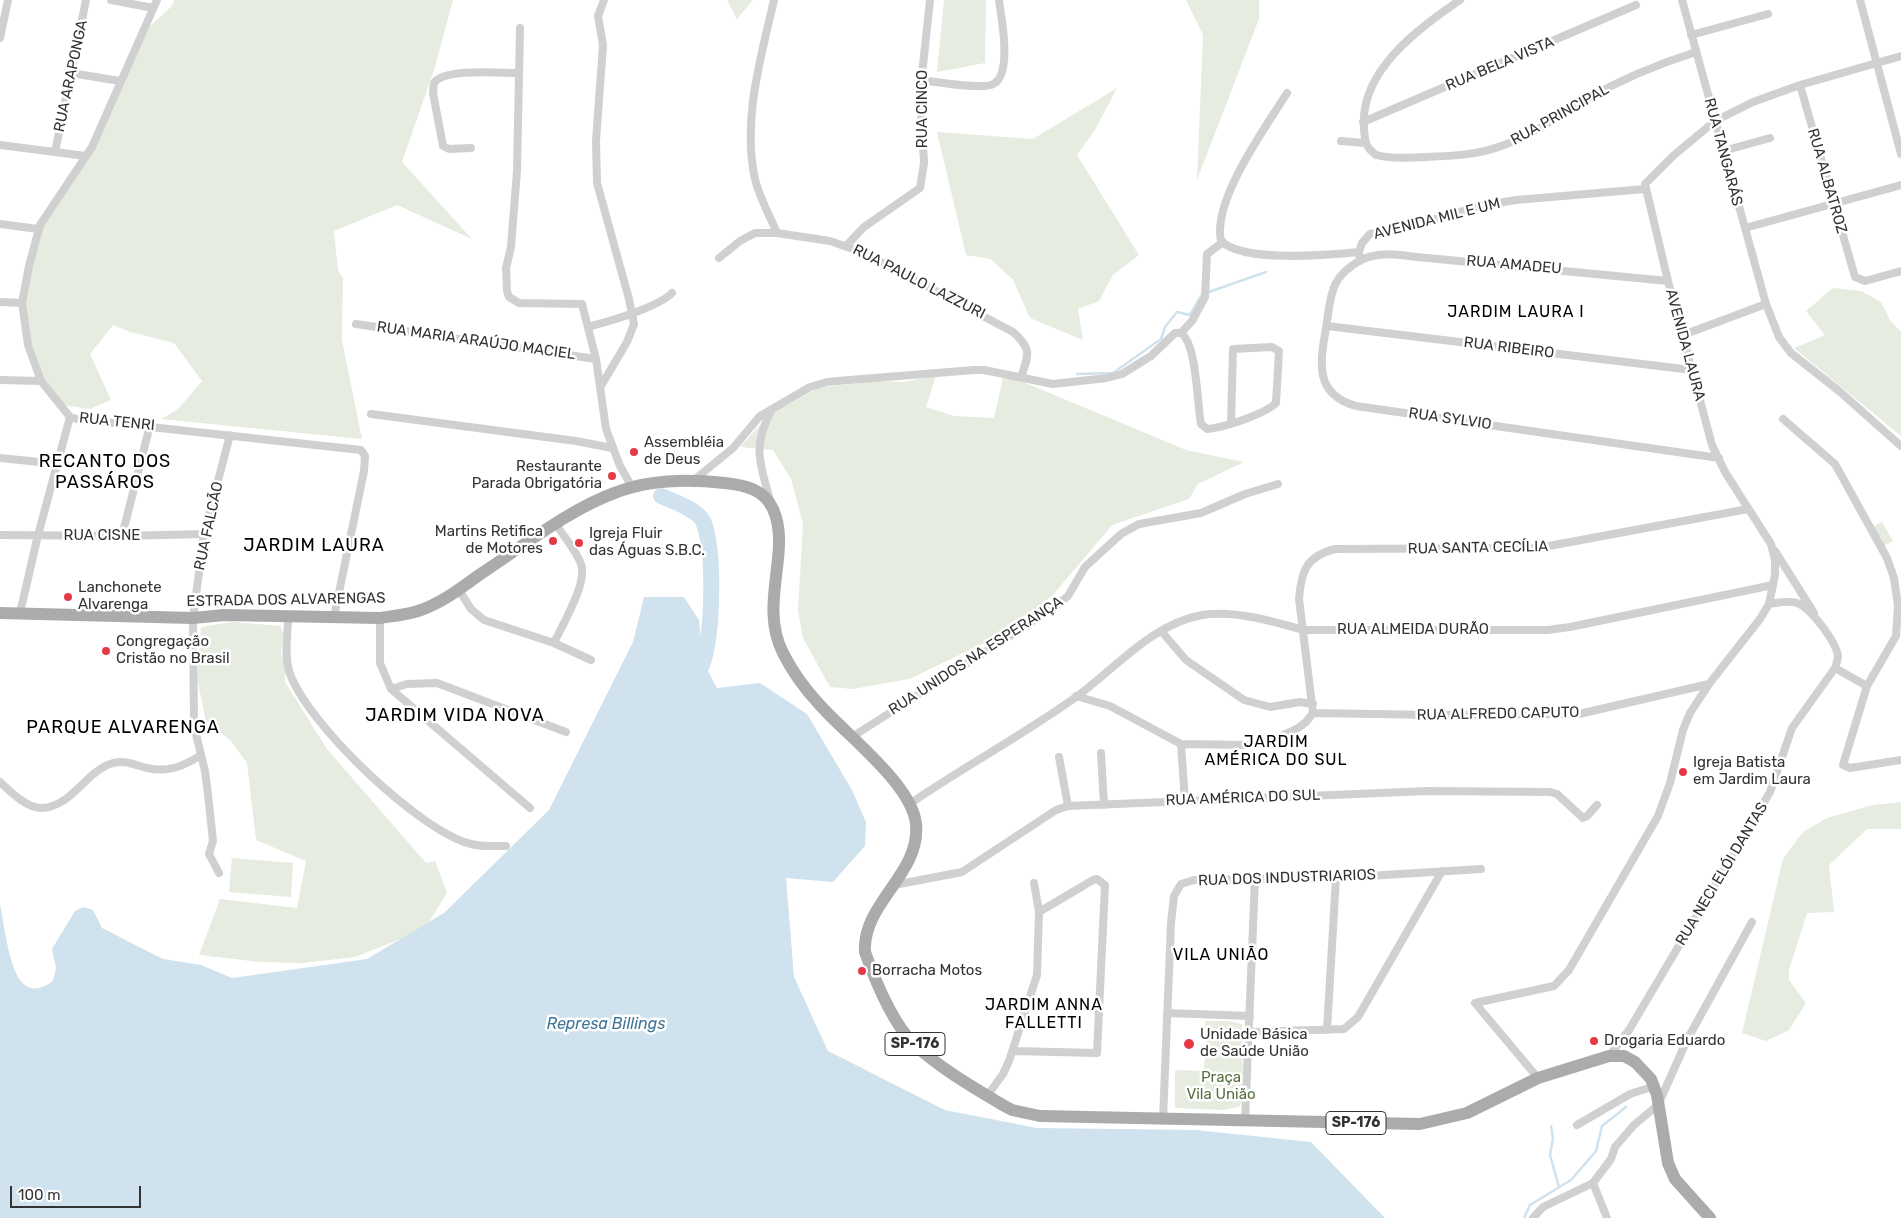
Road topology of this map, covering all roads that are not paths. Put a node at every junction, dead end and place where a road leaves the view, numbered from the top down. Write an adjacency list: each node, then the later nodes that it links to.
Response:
1 (8, 0): 18 (street)
2 (86, 0): 22 (street, RUA ARAPONGA)
3 (111, 0): 14 (street)
4 (157, 0): 14 (street, RUA TENRI)
5 (604, 0): 57 (street)
6 (774, 0): 45 (street)
7 (930, 0): 24 (street, RUA CINCO)
8 (999, 0): 24 (street)
9 (1460, 0): 12 (street)
10 (1682, 0): 17 (street, RUA TANGARÁS)
11 (1860, 0): 21 (street)
12 (1449, 3): 29 (street)
13 (1636, 5): 29 (street, RUA BELA VISTA)
14 (152, 8): 25 (street, RUA TENRI)
15 (1768, 14): 17 (street)
16 (520, 28): 23 (street)
17 (1691, 35): 19 (street, RUA TANGARÁS)
18 (0, 38)
19 (1696, 52): 28 (street, RUA TANGARÁS); 32 (street, RUA PRINCIPAL)
20 (1901, 56): 21 (street)
21 (1876, 62): 26 (street); 37 (street)
22 (71, 73): 25 (street); 36 (street, RUA ARAPONGA)
23 (517, 74): 34 (street); 60 (street)
24 (921, 80): 47 (street, RUA CINCO)
25 (120, 82): 38 (street, RUA TENRI)
26 (1800, 85): 28 (street); 41 (street, RUA ALBATROZ)
27 (1287, 93): 46 (street)
28 (1715, 120): 35 (street, RUA TANGARÁS); 40 (street)
29 (1363, 122): 32 (street)
30 (1770, 138): 35 (street)
31 (1341, 142): 32 (street)
32 (1365, 143)
33 (0, 145): 36 (street)
34 (471, 148)
35 (1723, 151): 43 (street, RUA TANGARÁS)
36 (55, 152): 38 (street)
37 (1901, 154)
38 (86, 156): 44 (street, RUA TENRI)
39 (1901, 185): 41 (street)
40 (1645, 189): 48 (street, AVENIDA MIL E UM); 52 (street, AVENIDA LAURA)
41 (1833, 204): 43 (street); 51 (street, RUA ALBATROZ)
42 (0, 224): 44 (street)
43 (1745, 228): 56 (street, RUA TANGARÁS)
44 (38, 229): 55 (street, RUA TENRI)
45 (777, 233): 47 (street, RUA PAULO LAZZURI); 49 (street, RUA PAULO LAZZURI)
46 (1222, 242): 48 (street, AVENIDA MIL E UM); 61 (street)
47 (846, 246): 65 (street, RUA PAULO LAZZURI)
48 (1358, 252): 50 (street, AVENIDA MIL E UM)
49 (719, 258)
50 (1360, 261): 52 (street, RUA AMADEU); 59 (street, RUA SYLVIO)
51 (1901, 271)
52 (1668, 281): 62 (street, AVENIDA LAURA)
53 (672, 293): 57 (street)
54 (0, 302): 55 (street)
55 (22, 303): 67 (street, RUA TENRI)
56 (1766, 304): 62 (street); 76 (street, RUA TANGARÁS)
57 (631, 314): 60 (street); 68 (street)
58 (356, 324): 63 (street, RUA MARIA ARAÚJO MACIEL)
59 (1326, 326): 64 (street, RUA RIBEIRO); 79 (street, RUA SYLVIO)
60 (588, 327): 63 (street)
61 (1182, 333): 65 (street); 73 (street)
62 (1683, 334): 64 (street, AVENIDA LAURA)
63 (596, 359): 68 (street)
64 (1692, 370): 79 (street, AVENIDA LAURA)
65 (1021, 377): 69 (street)
66 (0, 380): 67 (street)
67 (41, 380): 71 (street, RUA TENRI)
68 (600, 386): 77 (street)
69 (772, 409): 81 (street); 84 (street)
70 (371, 414): 77 (street)
71 (70, 417): 74 (street, RUA TENRI); 80 (street)
72 (1783, 418): 108 (street)
73 (1231, 423): 73 (street)
74 (150, 425): 75 (street, RUA TENRI); 90 (street)
75 (230, 435): 87 (street, RUA FALCÃO); 99 (street, RUA TENRI)
76 (1901, 446)
77 (612, 448): 83 (street)
78 (0, 458): 80 (street)
79 (1718, 458): 85 (street, AVENIDA LAURA)
80 (59, 464): 89 (street)
81 (694, 480): 83 (main road, ESTRADA DOS ALVARENGAS); 84 (main road, ESTRADA DOS ALVARENGAS)
82 (1278, 484): 114 (street, RUA UNIDOS NA ESPERANÇA)
83 (632, 487): 86 (main road, ESTRADA DOS ALVARENGAS)
84 (772, 508): 114 (main road, ESTRADA DOS ALVARENGAS)
85 (1748, 509): 91 (street, AVENIDA LAURA); 102 (street, RUA SANTA CECÍLIA)
86 (556, 524): 93 (main road, ESTRADA DOS ALVARENGAS); 104 (street)
87 (204, 534): 90 (street, RUA CISNE); 98 (street, RUA FALCÃO)
88 (0, 535): 89 (street, RUA CISNE)
89 (38, 536): 90 (street, RUA CISNE); 96 (street)
90 (122, 536)
91 (1771, 544): 92 (street, AVENIDA LAURA); 101 (street)
92 (1773, 585): 94 (street, AVENIDA LAURA); 102 (street, RUA ALMEIDA DURÃO)
93 (458, 590): 100 (main road, ESTRADA DOS ALVARENGAS); 104 (street)
94 (1769, 604): 101 (street); 107 (street)
95 (0, 613): 96 (main road, ESTRADA DOS ALVARENGAS)
96 (20, 613): 98 (main road, ESTRADA DOS ALVARENGAS)
97 (288, 617): 98 (main road, ESTRADA DOS ALVARENGAS); 99 (main road, ESTRADA DOS ALVARENGAS); 127 (street)
98 (193, 618): 117 (street, RUA FALCÃO)
99 (334, 618): 100 (main road, ESTRADA DOS ALVARENGAS)
100 (380, 618): 109 (street)
101 (1818, 622): 106 (street)
102 (1303, 630): 103 (street, RUA ALMEIDA DURÃO); 111 (street, RUA SANTA CECÍLIA)
103 (1162, 632): 110 (street, RUA ALMEIDA DURÃO); 111 (street)
104 (554, 644): 105 (street)
105 (591, 660)
106 (1836, 664): 108 (street); 142 (street, RUA NECI ELÓI DANTAS)
107 (1709, 684): 112 (street, RUA ALFREDO CAPUTO); 143 (street)
108 (1867, 686): 119 (street)
109 (391, 689): 113 (street); 126 (street)
110 (1076, 696): 115 (street); 122 (street, RUA ALMEIDA DURÃO)
111 (1313, 704): 112 (street, RUA SANTA CECÍLIA)
112 (1313, 713): 115 (street)
113 (566, 732)
114 (852, 737): 122 (main road, ESTRADA DOS ALVARENGAS)
115 (1182, 744): 121 (street)
116 (1101, 753): 124 (street)
117 (201, 755): 120 (street); 130 (street, RUA FALCÃO)
118 (1059, 757): 125 (street)
119 (1901, 760)
120 (0, 782)
121 (1185, 800): 123 (street, RUA AMÉRICA DO SUL); 124 (street, RUA AMÉRICA DO SUL)
122 (911, 803): 134 (main road, SP-176)
123 (1597, 804)
124 (1104, 805): 125 (street, RUA AMÉRICA DO SUL)
125 (1068, 806): 134 (street, RUA AMÉRICA DO SUL)
126 (530, 808)
127 (506, 846)
128 (1481, 869): 129 (street, RUA DOS INDUSTRIARIOS)
129 (1442, 871): 132 (street, RUA DOS INDUSTRIARIOS); 139 (street)
130 (220, 873)
131 (1255, 878): 132 (street, RUA DOS INDUSTRIARIOS); 137 (street, RUA DOS INDUSTRIARIOS); 138 (street)
132 (1336, 878): 139 (street)
133 (1034, 884): 135 (street)
134 (894, 885): 145 (main road, SP-176)
135 (1039, 912): 141 (street); 141 (street)
136 (1752, 922): 146 (street)
137 (1168, 1013): 138 (street); 147 (street, RUA DOS INDUSTRIARIOS)
138 (1250, 1016): 140 (street)
139 (1327, 1030): 140 (street)
140 (1250, 1032): 148 (street)
141 (1013, 1051): 145 (street)
142 (1609, 1056): 143 (main road, SP-176); 144 (main road, SP-176)
143 (1538, 1078): 148 (main road, SP-176)
144 (1655, 1086): 146 (main road, SP-176); 149 (street)
145 (987, 1096): 147 (main road, SP-176)
146 (1658, 1105): 150 (street); 151 (main road, SP-176)
147 (1163, 1119): 148 (main road, SP-176)
148 (1245, 1121)
149 (1577, 1125)
150 (1592, 1183): 152 (street); 153 (street)
151 (1694, 1201): 154 (main road, SP-176); 155 (main road, SP-176)
152 (1533, 1218)
153 (1607, 1218)
154 (1710, 1218)
155 (1721, 1218)

